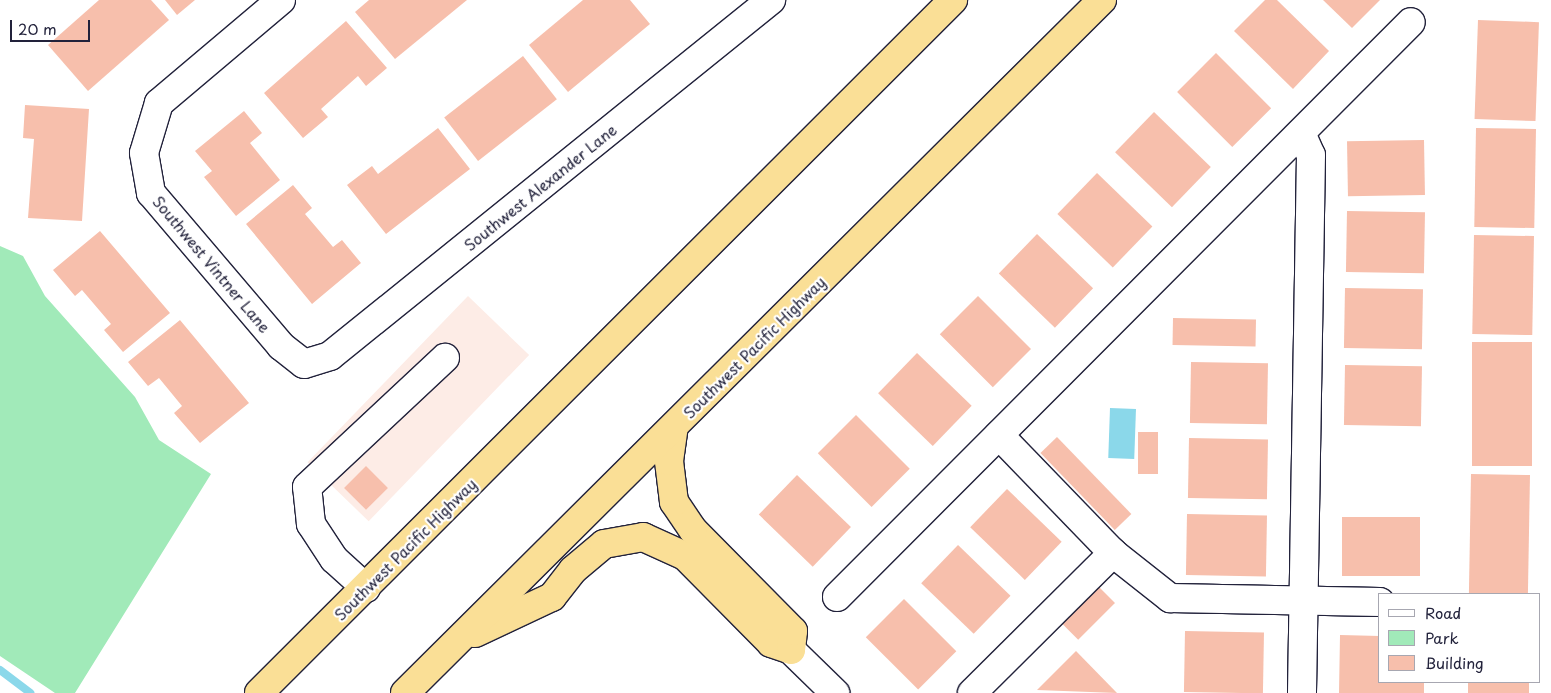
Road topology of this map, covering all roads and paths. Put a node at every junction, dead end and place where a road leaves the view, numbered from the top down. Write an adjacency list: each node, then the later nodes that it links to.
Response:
1 (281, 0): 8 (street, Southwest Vintner Lane)
2 (771, 0): 8 (street, Southwest Alexander Lane)
3 (953, 0): 12 (highway, Southwest Pacific Highway)
4 (1102, 0): 9 (highway, Southwest Pacific Highway)
5 (1410, 22): 6 (street)
6 (1301, 133): 10 (street); 14 (street)
7 (445, 358): 12 (street)
8 (304, 364)
9 (674, 427): 16 (highway, Southwest Pacific Highway); 17 (highway)
10 (1000, 435): 11 (street); 13 (street)
11 (1113, 553): 14 (street); 21 (street)
12 (366, 588): 18 (highway, Southwest Pacific Highway)
13 (837, 597)
14 (1303, 601): 15 (street); 22 (street)
15 (1378, 602)
16 (455, 643): 17 (highway); 19 (highway, Southwest Pacific Highway)
17 (791, 650): 20 (street)
18 (258, 693)
19 (405, 693)
20 (835, 693)
21 (972, 693)
22 (1302, 693)

